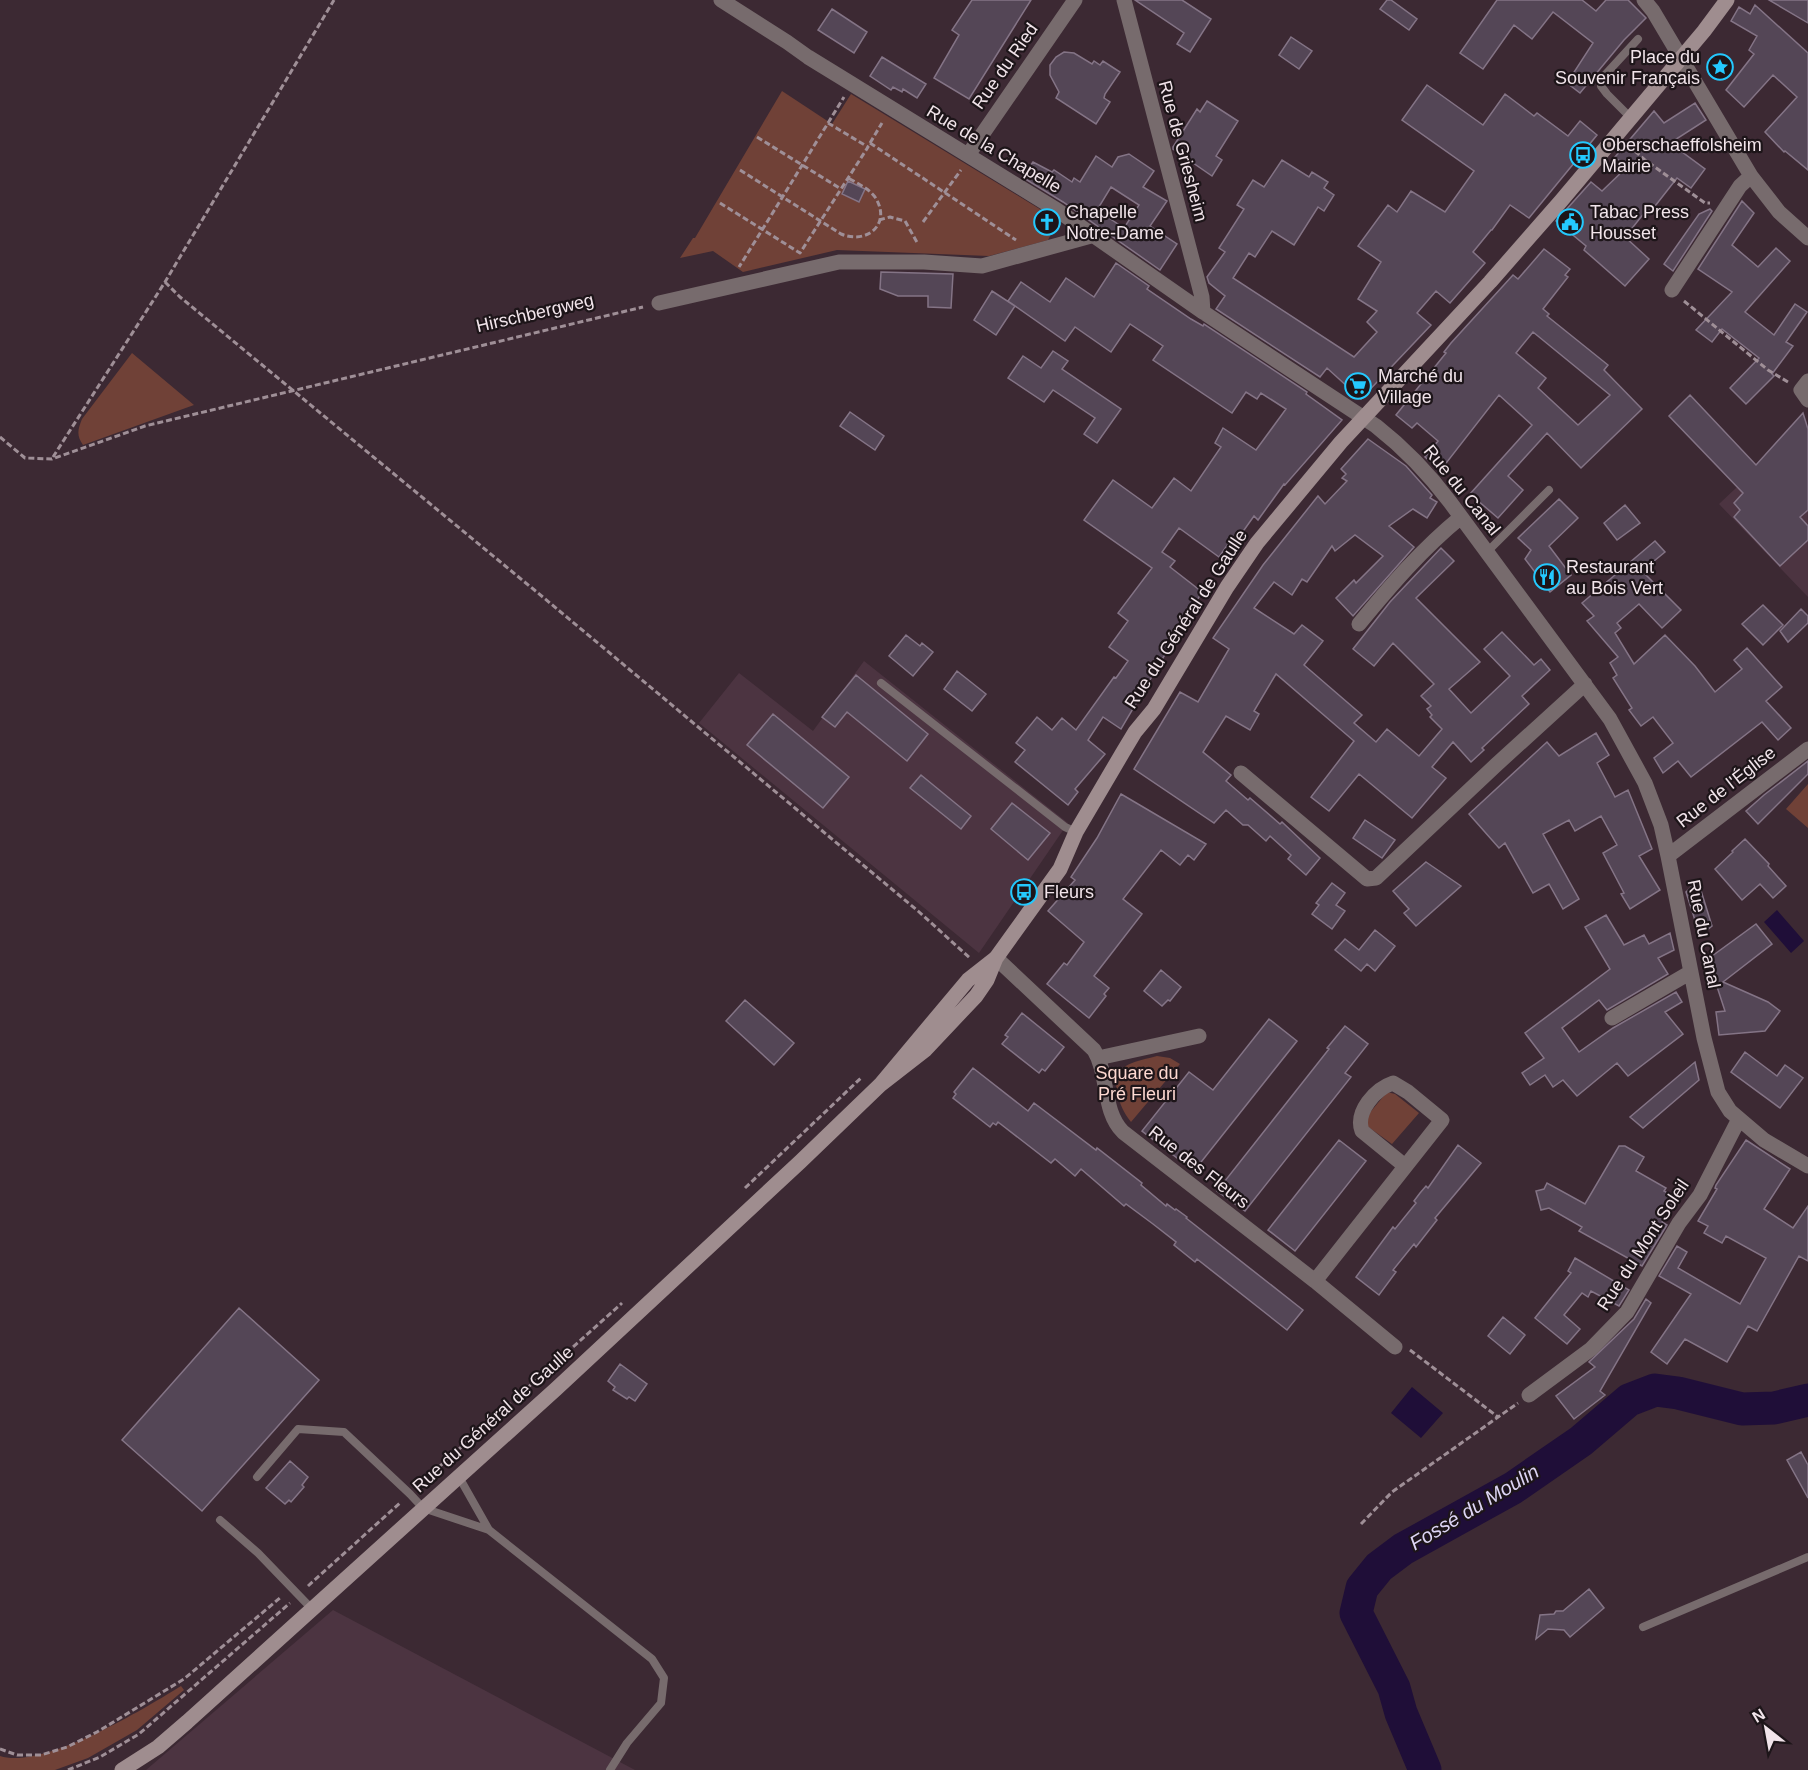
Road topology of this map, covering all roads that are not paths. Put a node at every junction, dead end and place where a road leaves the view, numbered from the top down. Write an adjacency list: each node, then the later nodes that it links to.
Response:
1 (721, 0): 9 (street, Rue de la Chapelle)
2 (1075, 0): 9 (street, Rue du Ried)
3 (1124, 0): 15 (street, Rue de Griesheim)
4 (1644, 0): 7 (street)
5 (1727, 0): 7 (street, Rue du Général de Gaulle)
6 (1638, 39): 8 (lane)
7 (1681, 58): 8 (street, Rue du Général de Gaulle); 10 (street)
8 (1630, 117): 16 (street, Rue du Général de Gaulle)
9 (968, 155): 11 (street, Rue de la Chapelle)
10 (1751, 176): 12 (street); 13 (street)
11 (1091, 236): 14 (street); 15 (street, Rue de la Chapelle)
12 (1808, 238)
13 (1672, 290)
14 (659, 303)
15 (1203, 312): 16 (street, Rue de la Chapelle)
16 (1363, 418): 18 (street, Rue du Canal); 25 (street, Rue du Général de Gaulle)
17 (1549, 490): 19 (lane)
18 (1461, 517): 19 (street, Rue du Canal); 20 (street)
19 (1487, 552): 22 (street, Rue du Canal)
20 (1359, 624)
21 (881, 683): 25 (lane)
22 (1585, 684): 24 (street); 26 (street, Rue du Canal)
23 (1808, 749): 26 (street, Rue de l'Église)
24 (1241, 773)
25 (1076, 832): 27 (street, Rue du Général de Gaulle)
26 (1668, 856): 28 (street, Rue du Canal)
27 (996, 958): 31 (street, Rue des Fleurs); 32 (street, Rue du Général de Gaulle); 32 (street, Rue du Général de Gaulle)
28 (1691, 972): 29 (street); 33 (street, Rue du Canal)
29 (1612, 1018)
30 (1199, 1036): 31 (street)
31 (1098, 1058): 36 (street, Rue des Fleurs)
32 (880, 1085): 40 (street, Rue du Général de Gaulle)
33 (1739, 1119): 35 (street, Rue du Canal); 38 (street, Rue du Mont Soleil)
34 (1405, 1166): 34 (street); 36 (street)
35 (1808, 1167)
36 (1315, 1281): 37 (street, Rue des Fleurs)
37 (1395, 1347)
38 (1529, 1395)
39 (257, 1477): 41 (lane)
40 (459, 1477): 41 (street, Rue du Général de Gaulle); 43 (lane)
41 (423, 1509): 43 (lane); 45 (street, Rue du Général de Gaulle)
42 (220, 1520): 45 (lane)
43 (489, 1530): 48 (lane)
44 (1808, 1557): 46 (lane)
45 (312, 1608): 47 (street, Rue du Général de Gaulle)
46 (1643, 1627)
47 (122, 1770)
48 (610, 1770)

